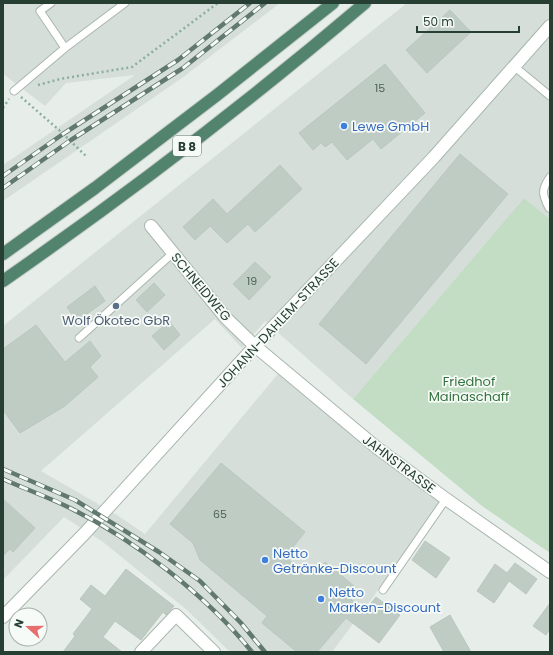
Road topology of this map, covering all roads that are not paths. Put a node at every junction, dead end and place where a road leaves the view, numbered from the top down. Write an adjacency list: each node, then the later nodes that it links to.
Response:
1 (51, 3): 6 (lane)
2 (124, 3): 6 (lane)
3 (333, 3): 14 (highway, B 8)
4 (365, 3): 15 (highway, B 8)
5 (550, 26): 7 (street, JOHANN-DAHLEM-STRASSE)
6 (66, 48): 8 (lane)
7 (515, 67): 9 (lane); 17 (street, JOHANN-DAHLEM-STRASSE)
8 (14, 92)
9 (550, 96)
10 (550, 177): 11 (lane)
11 (549, 208)
12 (151, 226): 13 (street, SCHNEIDWEG)
13 (173, 253): 16 (lane); 17 (street, SCHNEIDWEG)
14 (3, 254)
15 (3, 281)
16 (78, 338)
17 (255, 346): 18 (street, JAHNSTRASSE); 21 (street, JOHANN-DAHLEM-STRASSE)
18 (446, 500): 19 (street, JAHNSTRASSE); 20 (lane)
19 (550, 572)
20 (383, 590)
21 (3, 617)
22 (141, 652): 23 (street)
23 (214, 652)

